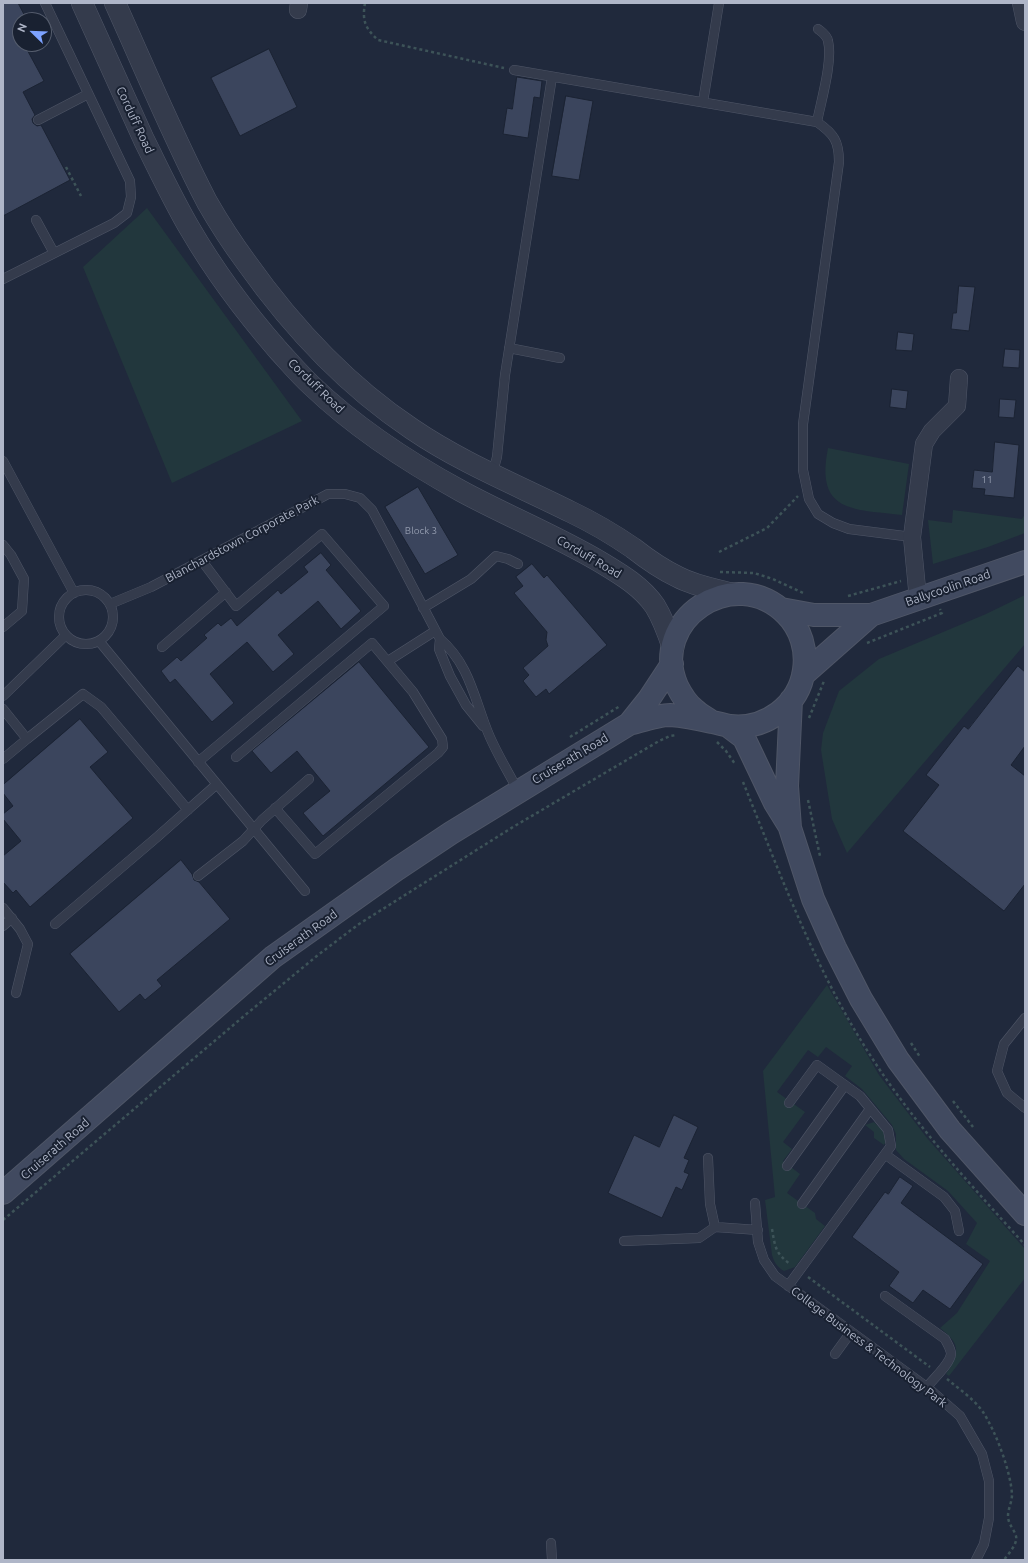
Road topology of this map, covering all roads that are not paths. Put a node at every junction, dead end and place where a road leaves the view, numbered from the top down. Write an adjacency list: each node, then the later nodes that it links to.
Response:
1 (45, 3): 10 (lane)
2 (82, 3): 41 (street, Corduff Road)
3 (114, 3): 21 (street)
4 (719, 3): 11 (lane)
5 (1021, 3): 6 (street)
6 (1025, 22)
7 (818, 29): 13 (lane)
8 (514, 70): 9 (lane)
9 (552, 77): 11 (lane); 17 (lane)
10 (88, 94): 12 (lane); 15 (lane)
11 (703, 102): 13 (lane)
12 (38, 120)
13 (817, 122): 22 (lane)
14 (36, 220): 15 (lane)
15 (54, 253): 16 (lane)
16 (3, 279)
17 (510, 348): 18 (lane); 21 (lane)
18 (560, 358)
19 (959, 378): 22 (street)
20 (3, 461): 28 (lane)
21 (492, 476): 29 (street)
22 (912, 537): 30 (street)
23 (3, 545): 35 (lane)
24 (202, 561): 27 (lane); 31 (lane, Blanchardstown Corporate Park); 32 (lane, Blanchardstown Corporate Park)
25 (1025, 562): 30 (main road, Ballycoolin Road)
26 (518, 564): 32 (lane)
27 (226, 592): 40 (lane); 53 (lane)
28 (74, 593): 31 (lane); 37 (lane)
29 (734, 594): 33 (main road); 41 (main road)
30 (926, 596): 34 (main road, Ballycoolin Road)
31 (110, 604): 39 (lane)
32 (423, 608): 36 (lane, Blanchardstown Corporate Park)
33 (781, 609): 34 (main road, Ballycoolin Road); 43 (main road)
34 (871, 615): 43 (main road, Ballycoolin Road)
35 (3, 627)
36 (435, 631): 38 (lane, Blanchardstown Corporate Park); 42 (lane)
37 (66, 635): 39 (lane); 44 (lane)
38 (440, 639): 49 (lane, Blanchardstown Corporate Park); 49 (lane, Blanchardstown Corporate Park)
39 (99, 641): 53 (lane)
40 (162, 647)
41 (672, 656): 47 (main road, Cruiserath Road); 48 (main road)
42 (388, 661): 51 (lane); 57 (lane)
43 (803, 675): 45 (main road)
44 (3, 696)
45 (791, 700): 48 (main road); 59 (main road)
46 (3, 709): 50 (lane)
47 (629, 724): 48 (main road, Cruiserath Road); 56 (main road, Cruiserath Road)
48 (717, 729): 59 (main road)
49 (488, 732): 56 (lane, Blanchardstown Corporate Park)
50 (27, 739): 52 (lane); 58 (lane)
51 (236, 757)
52 (3, 759)
53 (198, 762): 55 (lane)
54 (309, 779): 57 (lane)
55 (217, 784): 58 (lane); 60 (lane)
56 (518, 790): 76 (main road, Cruiserath Road)
57 (275, 808): 60 (lane)
58 (188, 810): 65 (lane)
59 (790, 828): 79 (main road)
60 (254, 829): 61 (lane); 62 (lane)
61 (198, 876)
62 (305, 892)
63 (3, 908): 64 (lane)
64 (12, 918): 66 (lane); 67 (lane)
65 (55, 924)
66 (3, 926)
67 (16, 994)
68 (1025, 1018): 71 (lane)
69 (845, 1085): 70 (lane); 72 (lane); 75 (lane)
70 (789, 1103)
71 (1025, 1108)
72 (870, 1109): 73 (lane); 78 (lane)
73 (886, 1155): 82 (lane); 84 (lane)
74 (708, 1158): 80 (lane)
75 (787, 1166)
76 (3, 1193)
77 (755, 1203): 81 (lane, College Business & Technology Park)
78 (802, 1204)
79 (1025, 1214)
80 (715, 1227): 81 (lane); 83 (lane)
81 (758, 1230): 84 (lane, College Business & Technology Park)
82 (959, 1231)
83 (624, 1241)
84 (788, 1286): 86 (lane, College Business & Technology Park)
85 (885, 1296): 88 (lane)
86 (851, 1332): 87 (lane); 88 (lane, College Business & Technology Park)
87 (835, 1354)
88 (927, 1387): 91 (lane, College Business & Technology Park)
89 (551, 1543): 90 (lane)
90 (552, 1560)
91 (976, 1560)

